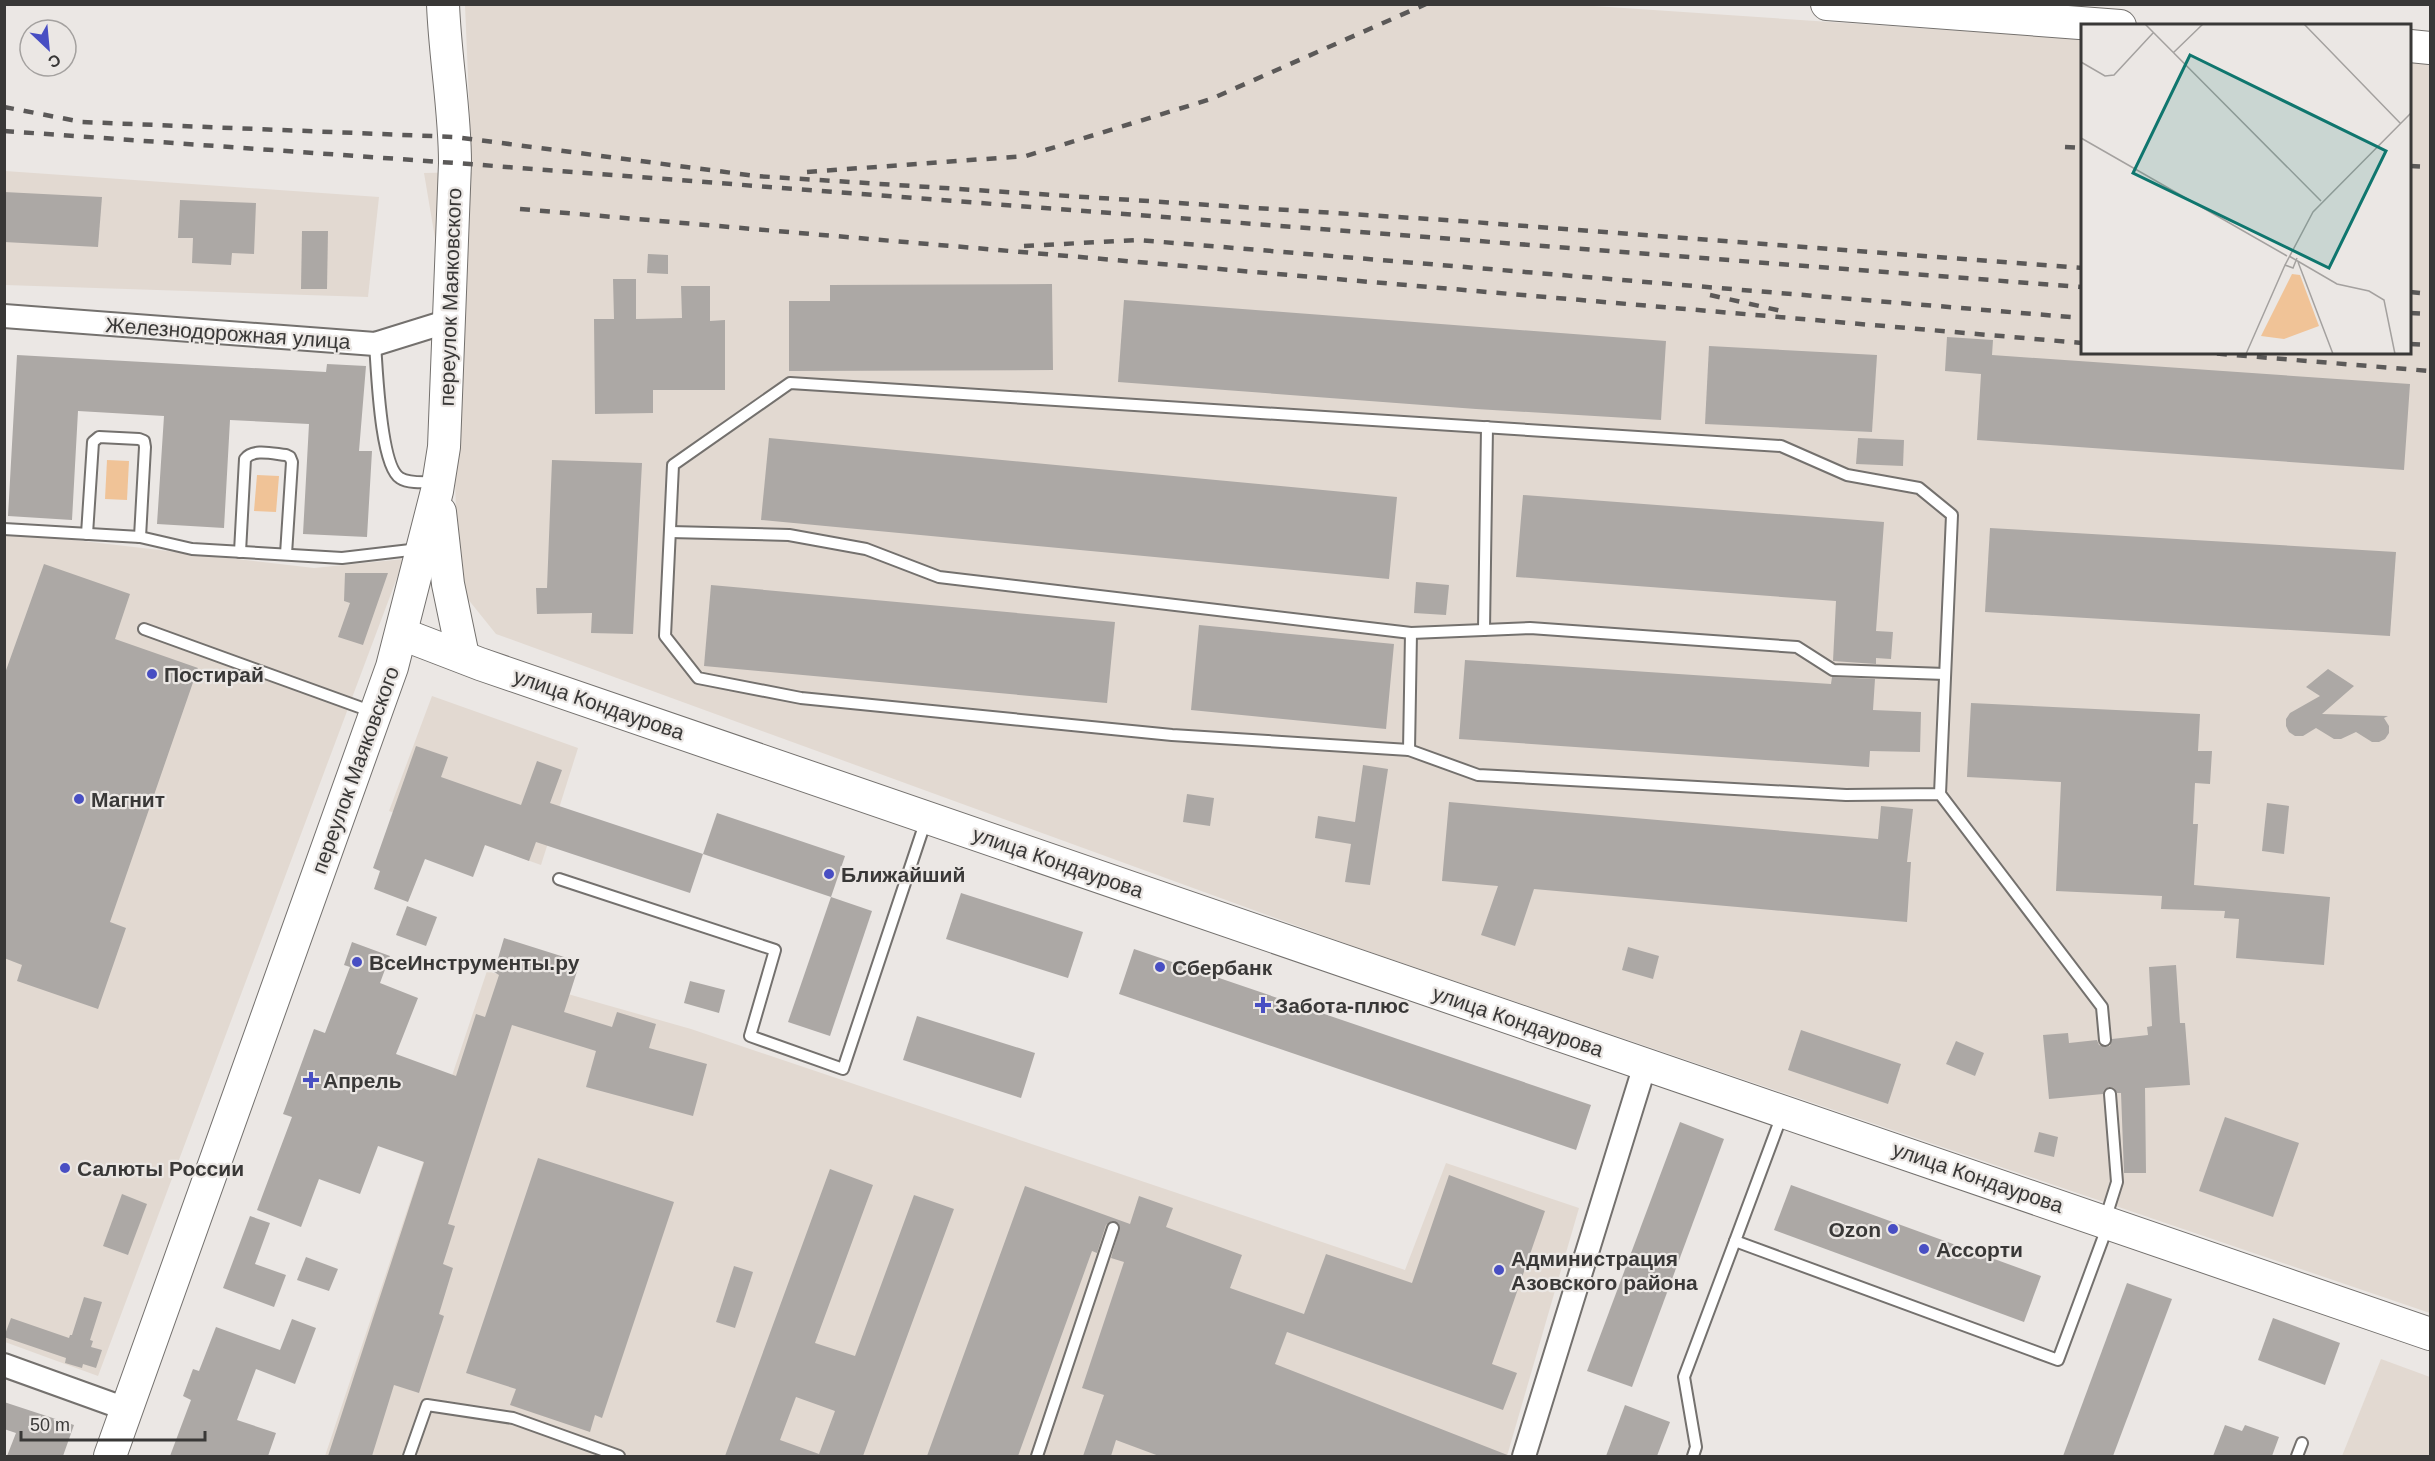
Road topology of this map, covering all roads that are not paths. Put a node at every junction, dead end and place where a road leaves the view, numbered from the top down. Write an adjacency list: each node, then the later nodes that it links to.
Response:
1 (422, 4): 7 (street)
2 (443, 4): 7 (street)
3 (1827, 4): 4 (street)
4 (2093, 24)
5 (2411, 46): 6 (street)
6 (2430, 48)
7 (445, 55): 9 (street, переулок Маяковского)
8 (4, 316): 10 (street, Железнодорожная улица)
9 (449, 321): 10 (street, Железнодорожная улица); 12 (street, переулок Маяковского)
10 (375, 344): 12 (lane)
11 (1487, 427): 14 (lane); 21 (lane); 25 (lane)
12 (438, 487): 17 (street, переулок Маяковского); 24 (street)
13 (4, 529): 15 (lane)
14 (670, 532): 22 (lane); 27 (lane)
15 (87, 534): 16 (lane); 16 (lane)
16 (140, 537): 18 (lane)
17 (423, 549): 19 (lane); 23 (street, переулок Маяковского)
18 (240, 552): 19 (lane); 19 (lane)
19 (286, 554)
20 (144, 629): 26 (lane)
21 (1484, 630): 22 (lane); 25 (lane)
22 (1411, 633): 27 (lane)
23 (402, 634): 24 (street, улица Кондаурова); 26 (street, переулок Маяковского)
24 (463, 656): 29 (street, улица Кондаурова)
25 (1945, 674): 28 (lane)
26 (376, 713): 40 (street, переулок Маяковского)
27 (1409, 750): 28 (lane)
28 (1940, 794): 31 (lane)
29 (927, 817): 30 (lane); 32 (street, улица Кондаурова)
30 (559, 879)
31 (2105, 1040)
32 (1645, 1065): 34 (street, улица Кондаурова); 46 (street)
33 (2110, 1094): 35 (lane)
34 (1783, 1111): 35 (street, улица Кондаурова); 37 (lane)
35 (2107, 1221): 37 (lane); 38 (street, улица Кондаурова)
36 (1113, 1228): 45 (lane)
37 (1735, 1241): 47 (lane)
38 (2430, 1334)
39 (4, 1365): 40 (street)
40 (126, 1410): 42 (street, переулок Маяковского)
41 (2302, 1443): 48 (lane)
42 (110, 1456)
43 (410, 1456): 44 (lane)
44 (619, 1456)
45 (1037, 1456)
46 (1524, 1456)
47 (1693, 1456)
48 (2297, 1456)

